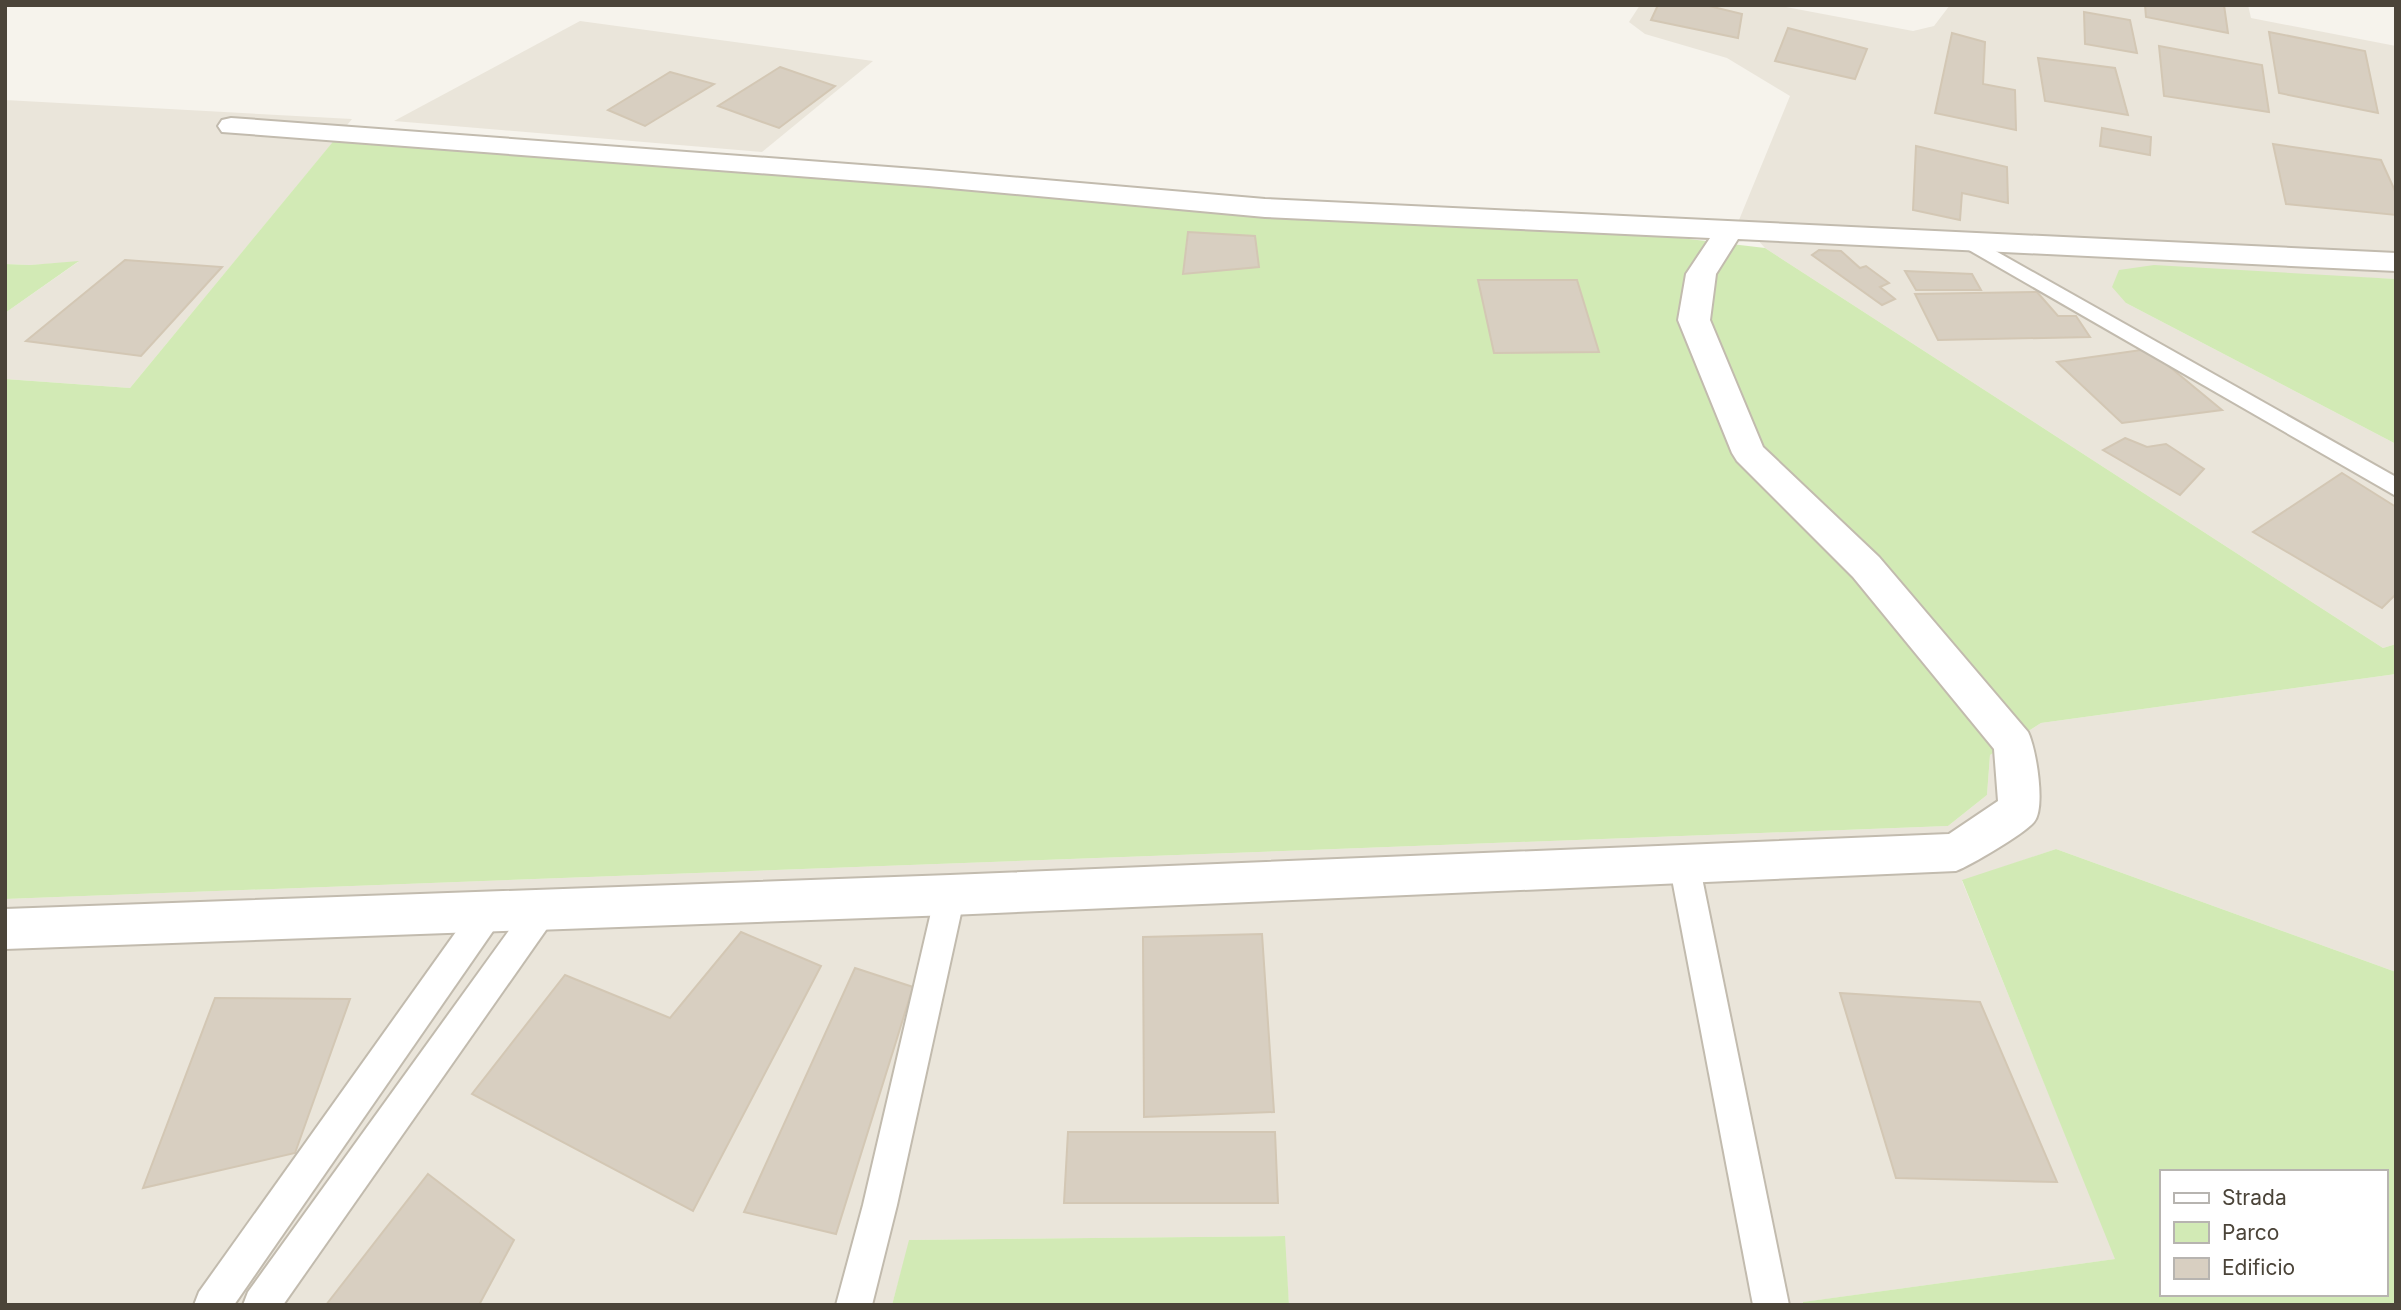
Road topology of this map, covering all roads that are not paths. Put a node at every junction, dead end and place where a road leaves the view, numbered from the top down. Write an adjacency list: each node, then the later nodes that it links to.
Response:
1 (231, 126): 2 (street)
2 (1729, 231): 3 (street); 6 (street)
3 (1969, 242): 4 (street); 5 (lane)
4 (2396, 262)
5 (2396, 488)
6 (1684, 863): 7 (street); 14 (lane)
7 (950, 895): 8 (street); 13 (lane)
8 (542, 910): 9 (street); 12 (lane)
9 (489, 911): 10 (street); 11 (lane)
10 (5, 929)
11 (212, 1305)
12 (261, 1305)
13 (854, 1305)
14 (1771, 1305)

